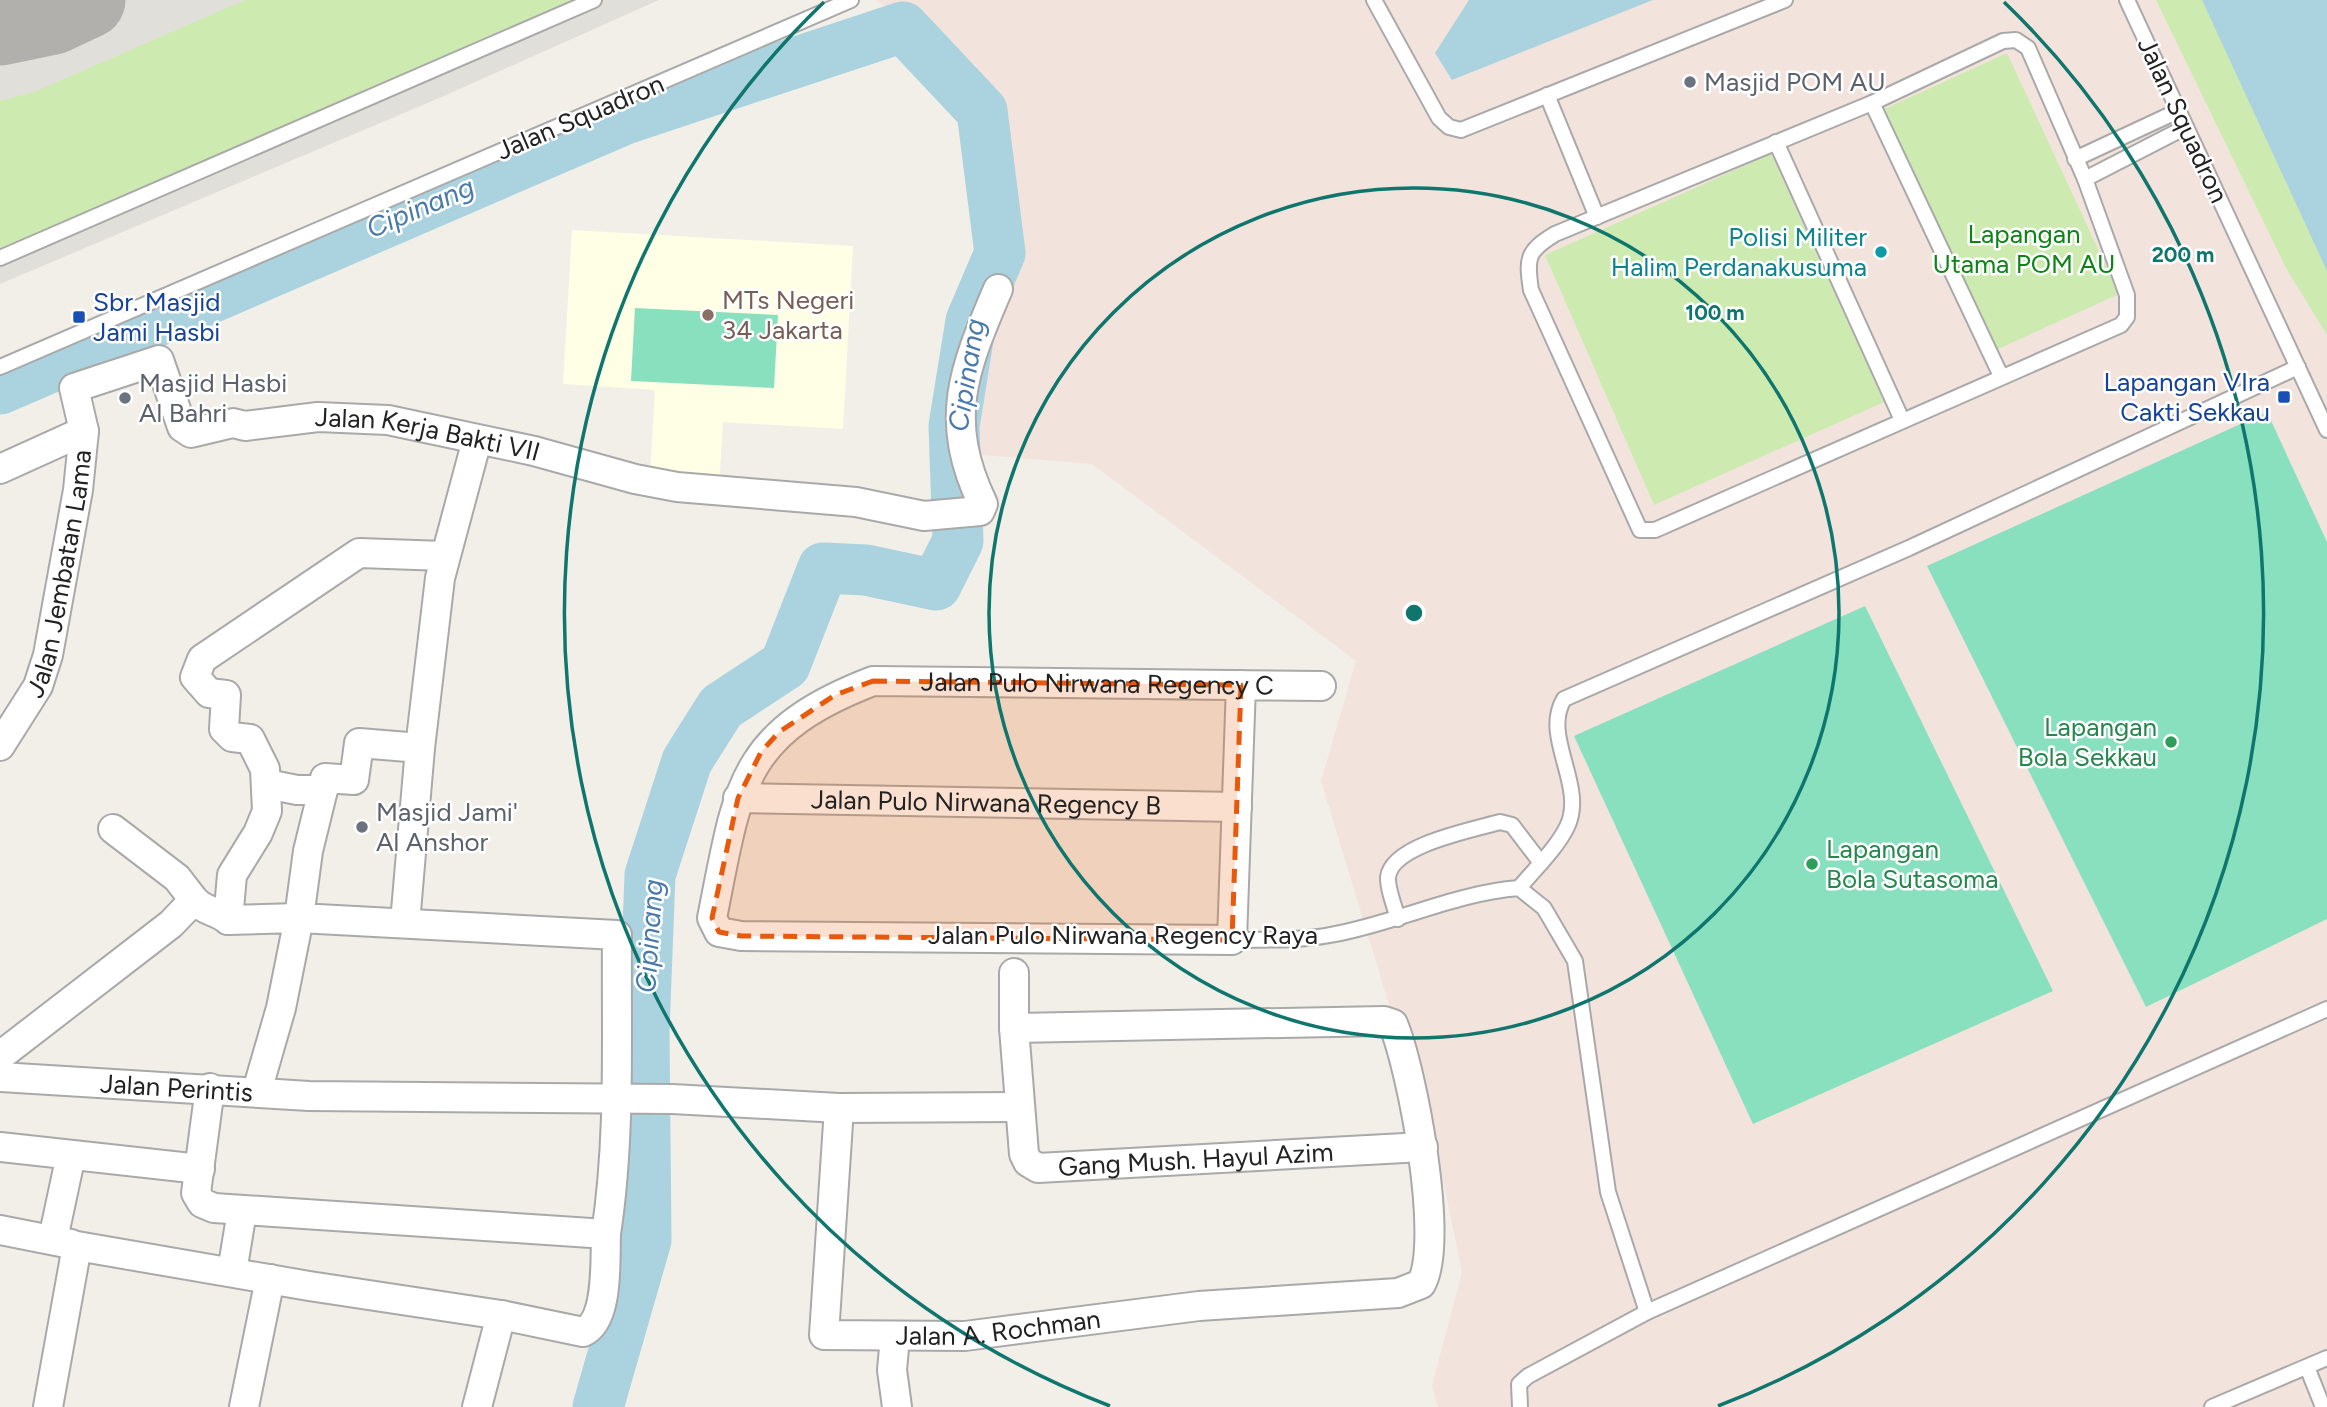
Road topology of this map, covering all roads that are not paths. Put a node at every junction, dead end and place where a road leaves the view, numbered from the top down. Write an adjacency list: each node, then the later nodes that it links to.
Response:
1 (594, 0): 14 (lane)
2 (851, 0): 17 (lane, Jalan Squadron)
3 (1374, 0): 6 (lane)
4 (1785, 0): 6 (lane)
5 (2127, 0): 8 (lane, Jalan Squadron)
6 (1547, 95): 13 (lane)
7 (1872, 103): 10 (lane); 11 (lane); 18 (lane)
8 (2178, 111): 9 (lane, Jalan Squadron); 11 (lane)
9 (2186, 127): 12 (lane); 16 (lane, Jalan Squadron)
10 (1776, 142): 13 (lane); 19 (lane)
11 (2075, 159): 12 (lane)
12 (2085, 179): 18 (lane)
13 (1597, 217): 19 (lane)
14 (0, 258)
15 (998, 289): 22 (street, Jalan Kerja Bakti VII)
16 (2298, 367): 20 (lane, Jalan Squadron); 35 (lane)
17 (0, 368)
18 (2001, 376): 19 (lane)
19 (1902, 420)
20 (2327, 429)
21 (84, 431): 22 (street, Jalan Kerja Bakti VII); 23 (street); 28 (street, Jalan Jembatan Lama)
22 (477, 440): 24 (street)
23 (0, 469)
24 (444, 556): 29 (street); 30 (street)
25 (873, 681): 26 (street, Jalan Pulo Nirwana Regency C); 32 (street, Jalan Pulo Nirwana Regency Raya)
26 (1241, 685): 27 (street, Jalan Pulo Nirwana Regency C); 33 (street)
27 (1321, 686)
28 (0, 746)
29 (420, 748): 31 (street); 41 (street)
30 (267, 784): 31 (street); 40 (street)
31 (323, 790): 38 (street, Jalan Perintis)
32 (738, 798): 33 (street, Jalan Pulo Nirwana Regency B); 42 (street, Jalan Pulo Nirwana Regency Raya)
33 (1237, 807): 42 (street)
34 (113, 829): 37 (street)
35 (1541, 863): 36 (lane); 39 (lane)
36 (1519, 888): 39 (lane, Jalan Pulo Nirwana Regency Raya); 63 (lane)
37 (194, 900): 40 (street); 46 (street)
38 (299, 918): 40 (street); 41 (street); 49 (street, Jalan Perintis)
39 (1398, 919): 42 (lane, Jalan Pulo Nirwana Regency Raya)
40 (228, 920)
41 (405, 923): 50 (street)
42 (1232, 940)
43 (1014, 973): 45 (street)
44 (2327, 1009): 63 (lane)
45 (1014, 1028): 51 (street); 54 (street)
46 (0, 1056)
47 (0, 1077): 48 (street, Jalan Perintis)
48 (210, 1088): 49 (street, Jalan Perintis); 56 (street)
49 (257, 1091): 50 (street)
50 (621, 1099): 52 (street); 59 (street)
51 (1019, 1107): 52 (street); 54 (street, Gang Mush. Hayul Azim)
52 (839, 1108): 65 (street, Jalan A. Rochman)
53 (0, 1147): 55 (street)
54 (1423, 1147): 65 (street, Jalan A. Rochman)
55 (71, 1155): 56 (street); 60 (street)
56 (200, 1169): 57 (street)
57 (242, 1211): 59 (street); 61 (street)
58 (0, 1230): 60 (street)
59 (606, 1234): 64 (street)
60 (65, 1242): 61 (street); 68 (street)
61 (232, 1272): 62 (street)
62 (270, 1279): 64 (street); 69 (street)
63 (1647, 1312): 72 (lane)
64 (501, 1315): 70 (street)
65 (894, 1347): 71 (street)
66 (2327, 1358): 67 (lane)
67 (2307, 1367): 73 (lane); 74 (lane)
68 (56, 1406)
69 (244, 1407)
70 (477, 1407)
71 (897, 1407)
72 (1520, 1407)
73 (2212, 1407)
74 (2323, 1407)

